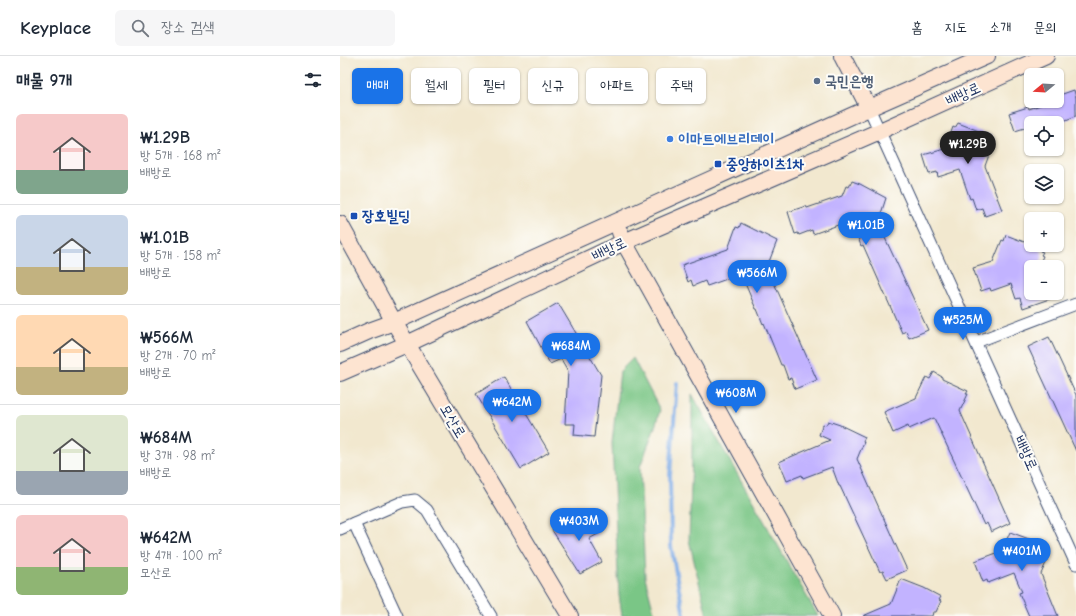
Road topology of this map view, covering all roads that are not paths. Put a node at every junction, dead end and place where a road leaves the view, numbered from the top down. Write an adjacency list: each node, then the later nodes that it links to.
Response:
1 (842, 56): 4 (street, 배방로)
2 (987, 56): 4 (street, 배방로)
3 (1046, 56): 5 (street, 배방로)
4 (869, 108): 5 (street, 배방로); 6 (street, 배방로)
5 (880, 131): 8 (street, 배방로); 11 (street, 배방로)
6 (616, 223): 8 (street); 10 (street, 배방로)
7 (340, 224): 10 (street, 모산로)
8 (624, 242): 13 (street, 배방로); 21 (street)
9 (1076, 304): 11 (street)
10 (394, 322): 12 (street, 배방로); 13 (street, 모산로)
11 (976, 342): 17 (street, 배방로)
12 (340, 344)
13 (407, 344): 14 (street, 배방로); 20 (street, 모산로)
14 (340, 373)
15 (354, 523): 16 (street); 18 (street); 19 (street)
16 (340, 529)
17 (1076, 564)
18 (397, 616)
19 (491, 616)
20 (570, 616)
21 (832, 616)

